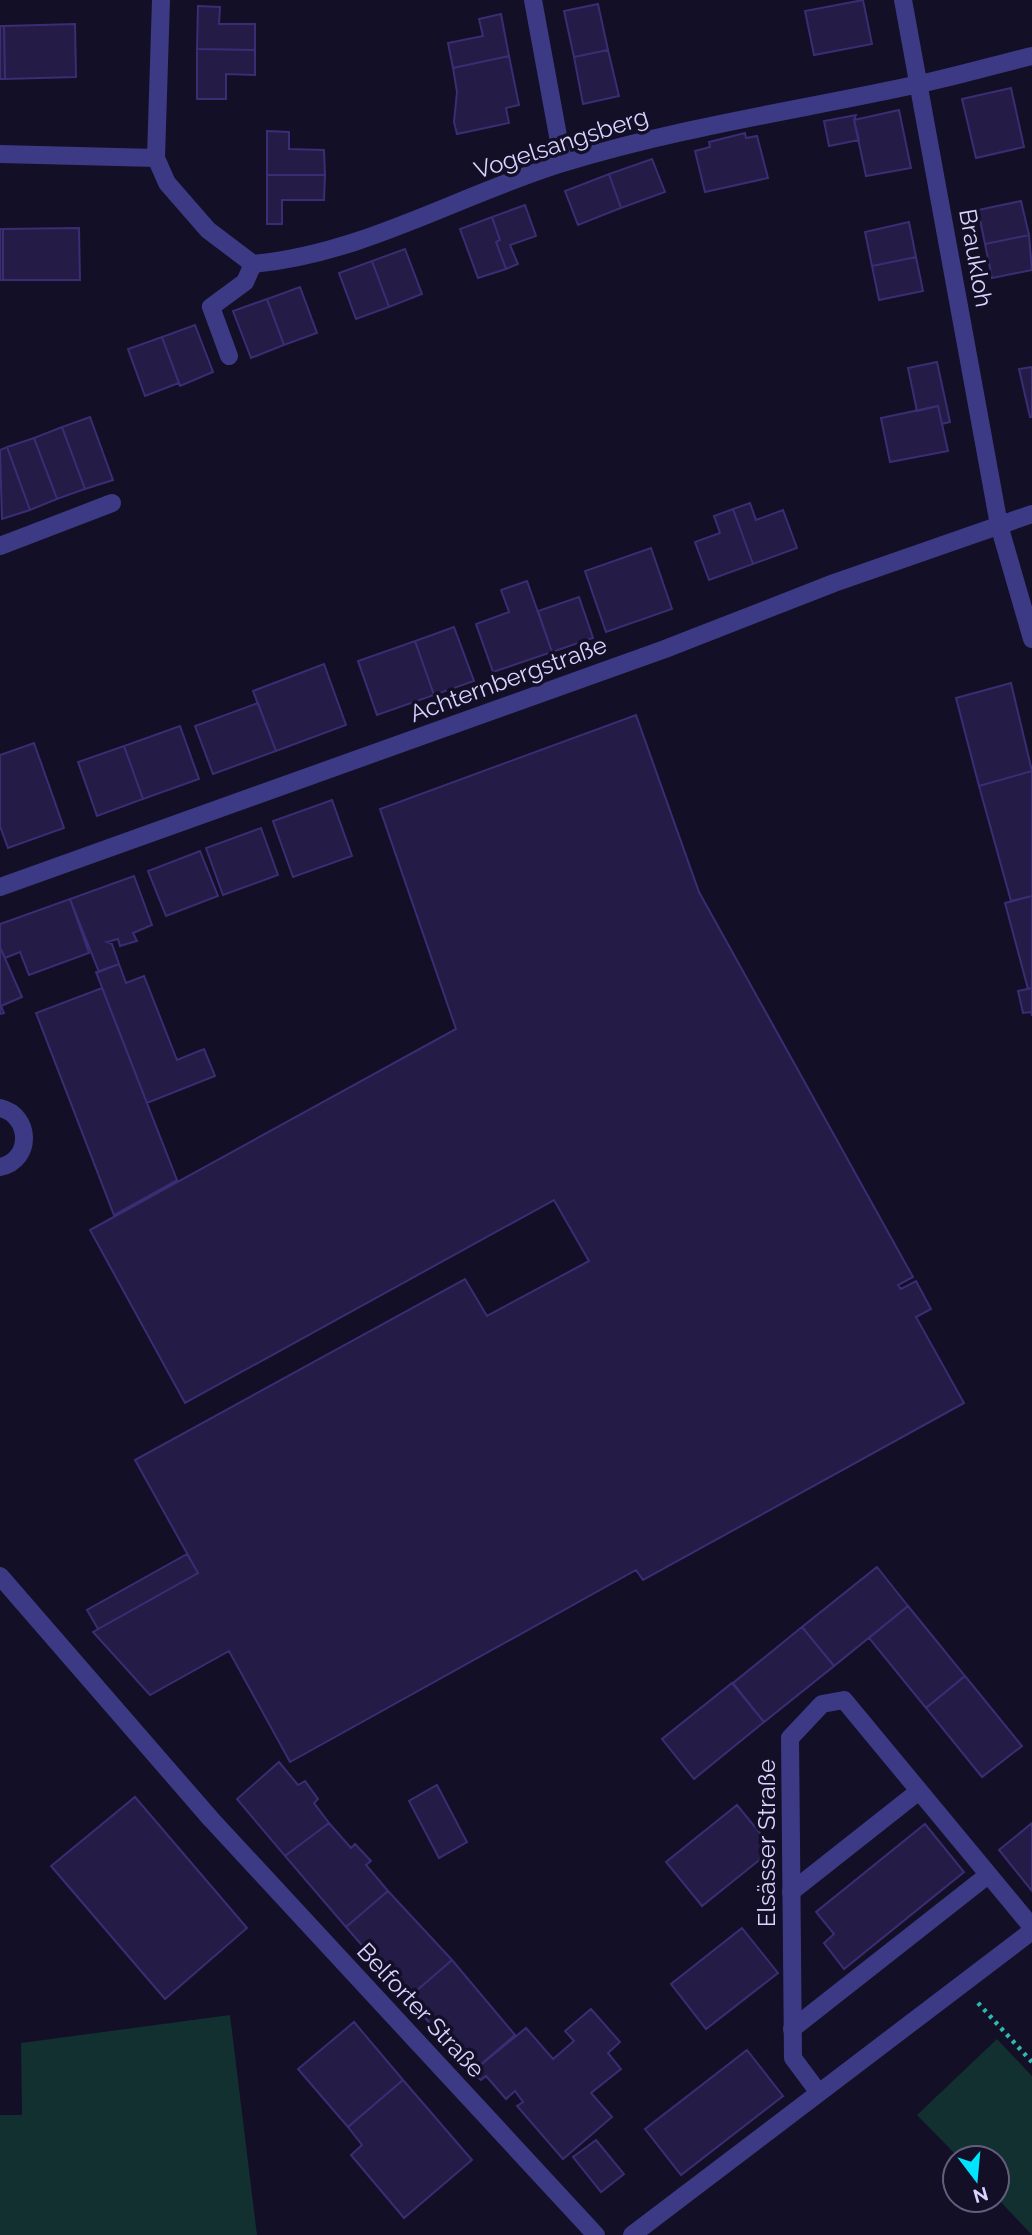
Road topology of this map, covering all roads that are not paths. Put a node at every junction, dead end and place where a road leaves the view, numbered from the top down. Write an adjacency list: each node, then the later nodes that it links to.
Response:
1 (161, 0): 7 (street)
2 (533, 0): 8 (street)
3 (903, 0): 5 (street, Braukloh)
4 (1032, 56): 5 (street, Vogelsangsberg)
5 (919, 84): 8 (street, Vogelsangsberg); 13 (street, Braukloh)
6 (0, 155): 7 (street)
7 (156, 158): 9 (street)
8 (563, 163): 9 (street, Vogelsangsberg)
9 (253, 264): 10 (street)
10 (229, 356)
11 (111, 503): 14 (street)
12 (1032, 514): 13 (street, Achternbergstraße)
13 (999, 525): 15 (street, Braukloh); 16 (street, Achternbergstraße)
14 (0, 546)
15 (1032, 639)
16 (0, 887)
17 (0, 1108): 18 (street)
18 (0, 1167)
19 (0, 1576): 26 (street, Belforter Straße)
20 (919, 1791): 21 (street, Elsässer Straße); 22 (street); 22 (street, Elsässer Straße)
21 (988, 1875): 23 (street, Elsässer Straße); 24 (street)
22 (791, 1892): 24 (street, Elsässer Straße)
23 (1032, 1929): 25 (street, Elsässer Straße)
24 (792, 2029): 25 (street, Elsässer Straße)
25 (819, 2093): 27 (street, Elsässer Straße)
26 (596, 2235)
27 (632, 2235)

